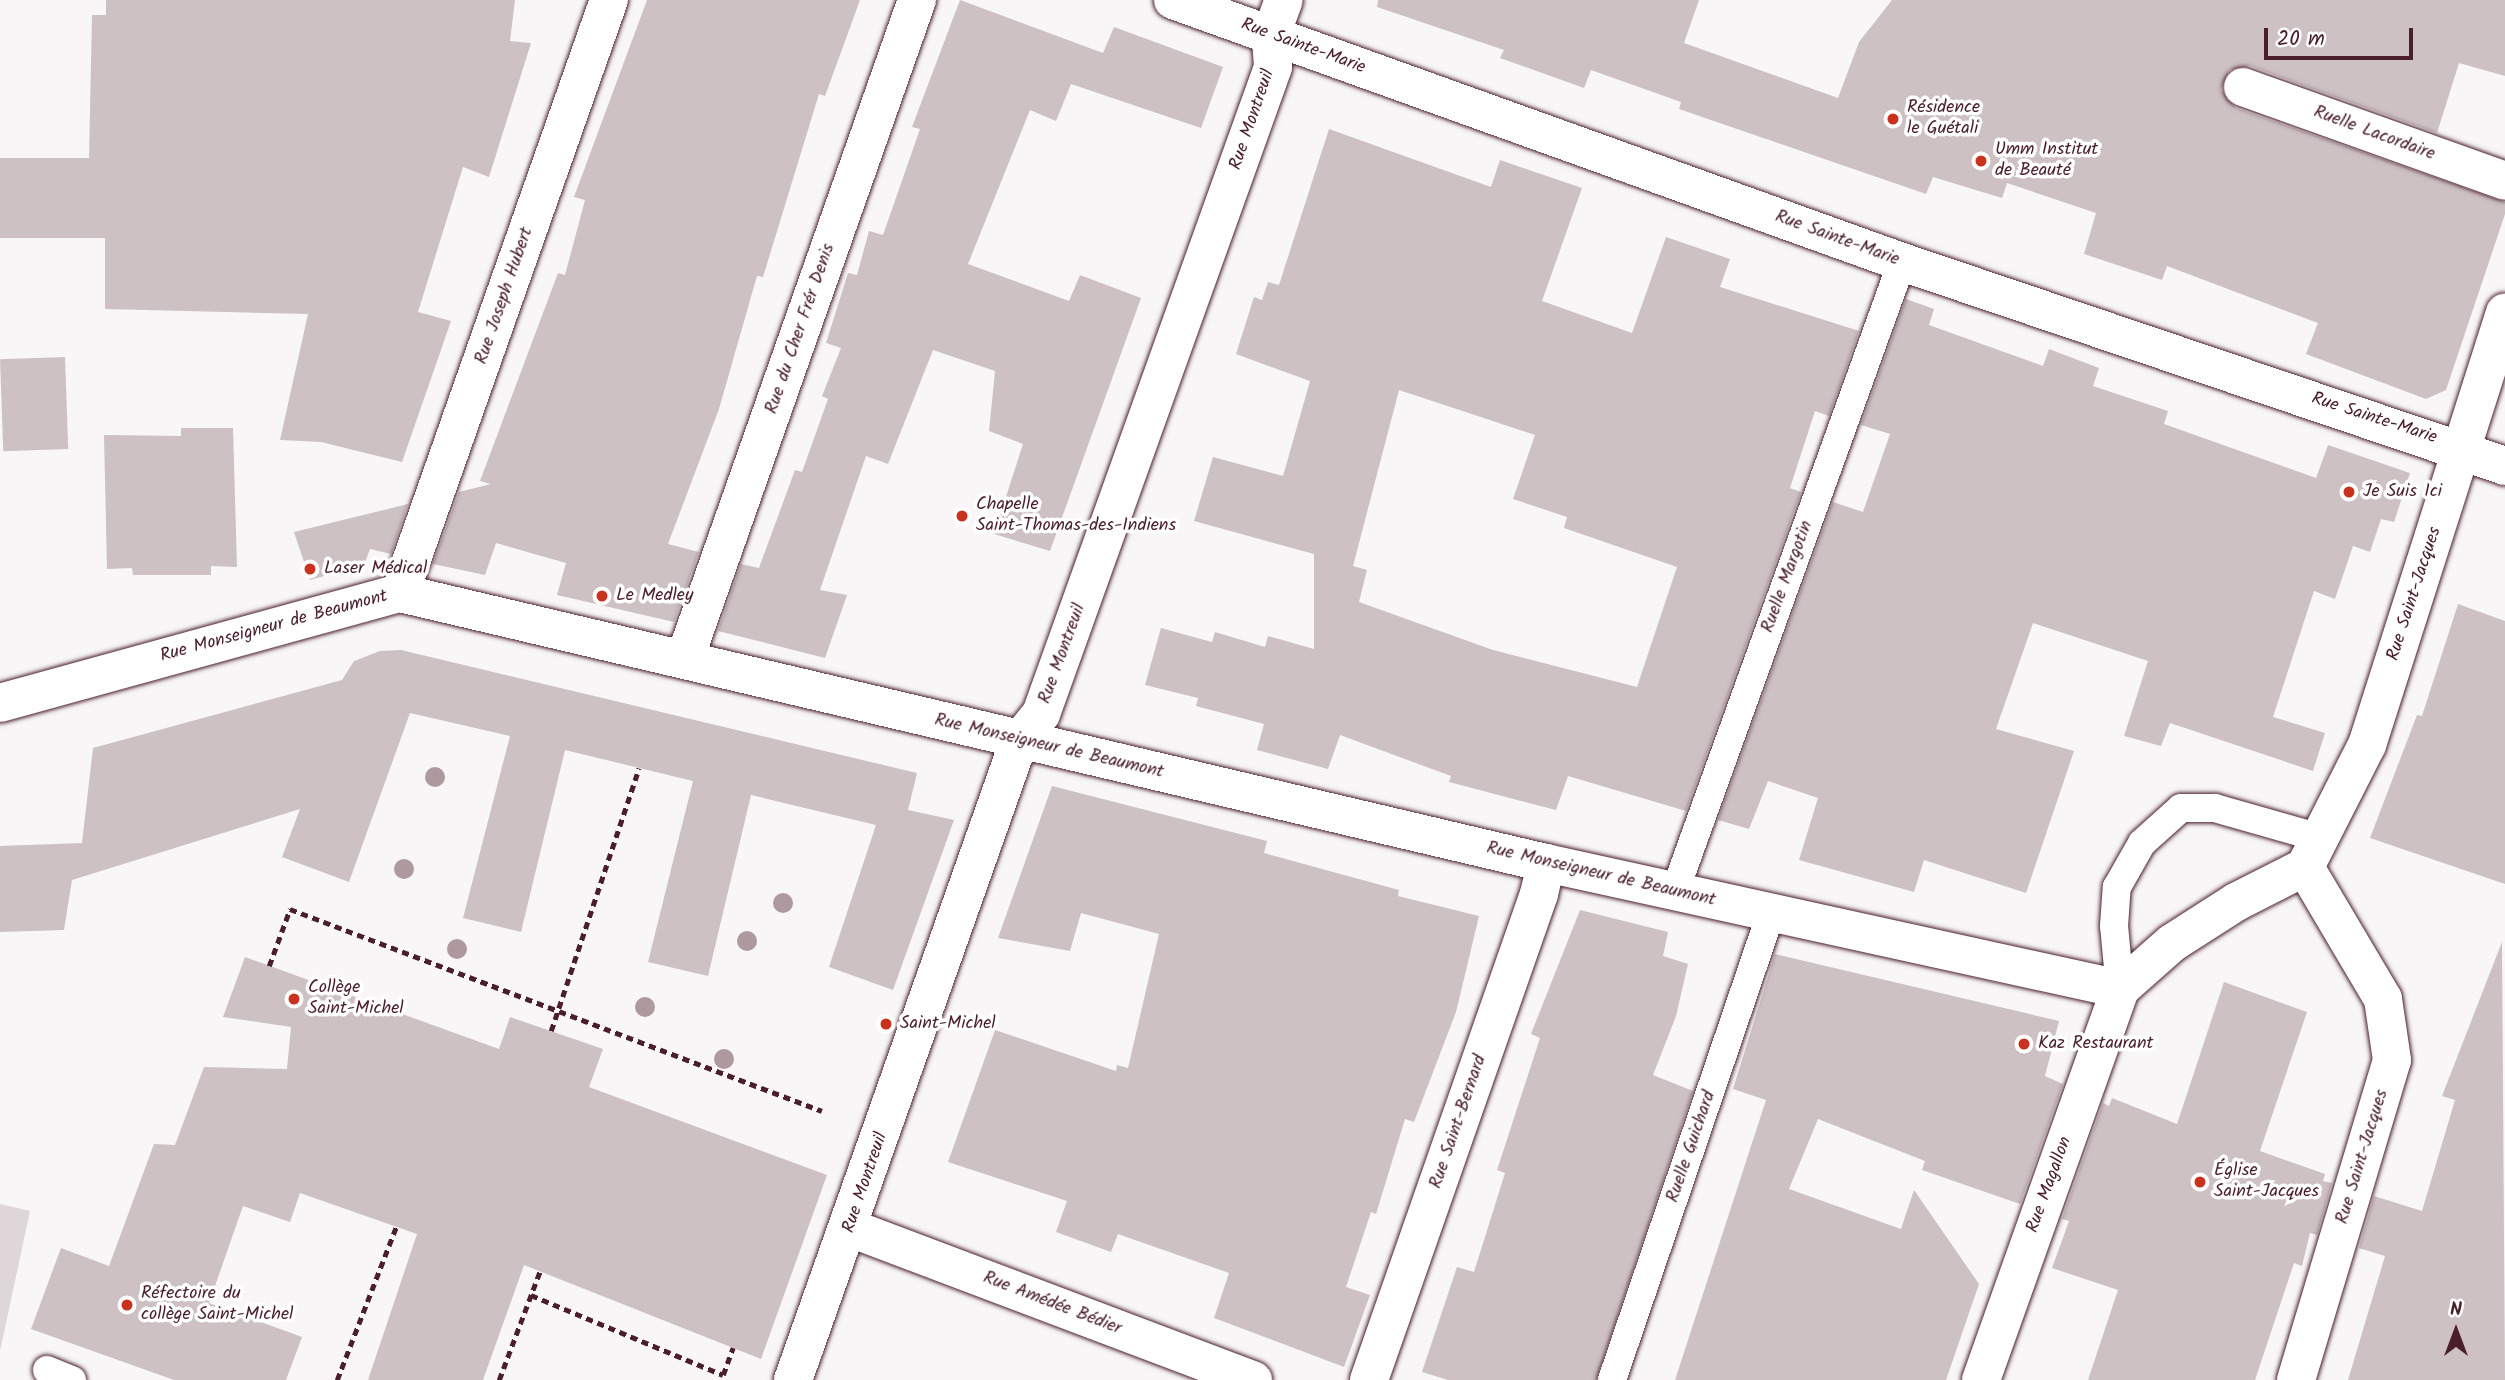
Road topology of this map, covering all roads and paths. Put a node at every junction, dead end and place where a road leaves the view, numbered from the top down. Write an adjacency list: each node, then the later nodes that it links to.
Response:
1 (608, 0): 12 (street, Rue Joseph Hubert)
2 (917, 0): 13 (street, Rue du Cher Frér Denis)
3 (1173, 0): 5 (street, Rue Sainte-Marie)
4 (1284, 0): 5 (street, Rue Montreuil)
5 (1271, 36): 8 (street, Rue Sainte-Marie); 15 (street, Rue Montreuil)
6 (2243, 87): 7 (street, Ruelle Lacordaire)
7 (2505, 181)
8 (1902, 262): 10 (street, Rue Sainte-Marie); 19 (lane, Ruelle Margotin)
9 (2505, 312): 10 (street, Rue Saint-Jacques)
10 (2461, 448): 11 (street, Rue Sainte-Marie); 17 (street, Rue Saint-Jacques)
11 (2505, 466)
12 (400, 593): 13 (street, Rue Monseigneur de Beaumont); 14 (street, Rue Monseigneur de Beaumont)
13 (685, 658): 15 (street, Rue Monseigneur de Beaumont)
14 (0, 703)
15 (1019, 740): 18 (street, Rue Monseigneur de Beaumont); 27 (street, Rue Montreuil)
16 (639, 768): 23 (path)
17 (2312, 853): 22 (street); 22 (lane); 38 (street, Rue Saint-Jacques)
18 (1546, 863): 19 (street, Rue Monseigneur de Beaumont); 35 (street, Rue Saint-Bernard)
19 (1675, 891): 20 (street, Rue Monseigneur de Beaumont)
20 (1771, 913): 22 (street, Rue Monseigneur de Beaumont); 36 (lane, Ruelle Guichard)
21 (269, 967): 23 (path)
22 (2112, 989): 37 (street, Rue Magallon)
23 (558, 1010): 24 (path); 25 (path)
24 (551, 1031)
25 (822, 1111)
26 (396, 1227): 31 (path)
27 (850, 1228): 33 (street, Rue Montreuil); 34 (street, Rue Amédée Bédier)
28 (541, 1271): 29 (path)
29 (531, 1295): 30 (path); 32 (path)
30 (733, 1348)
31 (337, 1380)
32 (499, 1380)
33 (793, 1380)
34 (1254, 1380)
35 (1369, 1380)
36 (1612, 1380)
37 (1981, 1380)
38 (2296, 1380)

